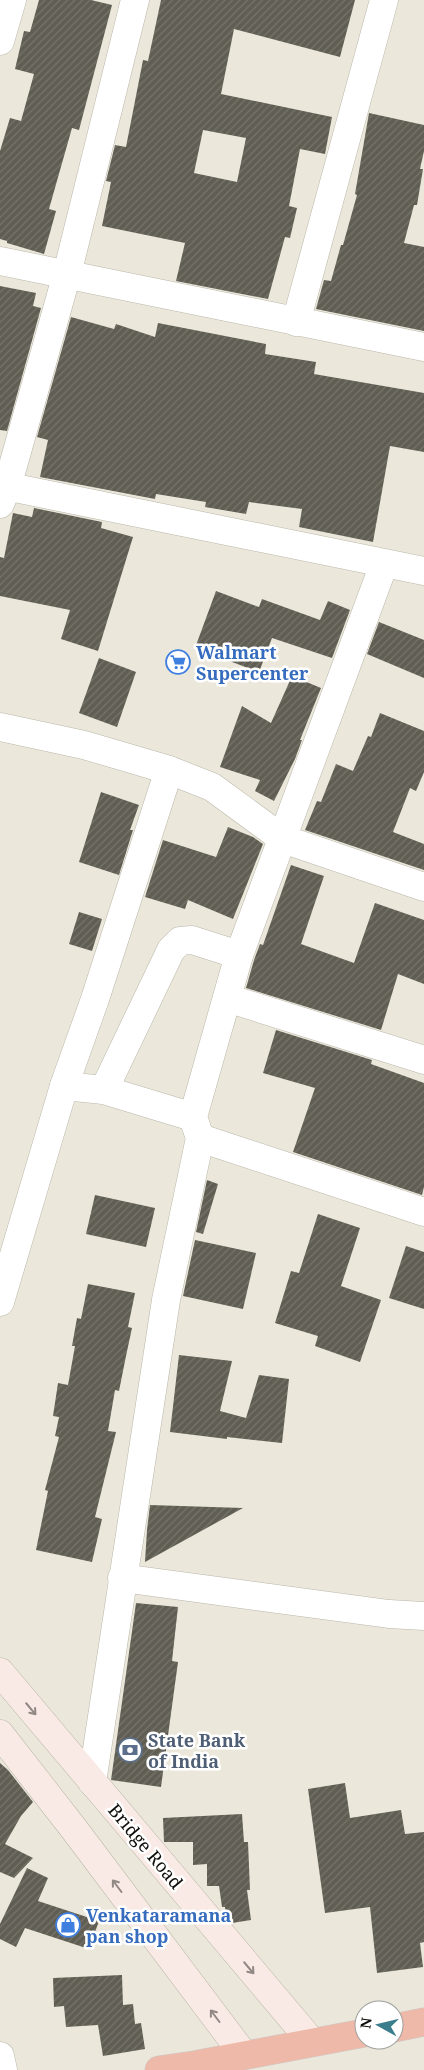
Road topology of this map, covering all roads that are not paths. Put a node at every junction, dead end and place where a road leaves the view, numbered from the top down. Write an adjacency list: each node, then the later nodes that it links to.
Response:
1 (12, 0): 4 (street)
2 (135, 0): 6 (street)
3 (384, 0): 7 (street)
4 (0, 41)
5 (0, 260): 6 (street)
6 (67, 274): 7 (street); 9 (street)
7 (296, 322): 8 (street)
8 (424, 347)
9 (2, 492): 10 (street)
10 (384, 564): 11 (street); 14 (street)
11 (424, 571)
12 (0, 727): 13 (street)
13 (169, 770): 14 (street); 19 (street)
14 (283, 839): 15 (street); 16 (street)
15 (424, 886)
16 (239, 955): 17 (street); 20 (street)
17 (227, 998): 18 (street); 21 (street)
18 (424, 1060)
19 (64, 1086): 20 (street); 23 (street)
20 (104, 1090): 21 (street)
21 (196, 1128): 22 (street); 24 (street)
22 (424, 1212)
23 (0, 1302)
24 (122, 1578): 25 (street); 28 (street)
25 (424, 1616)
26 (0, 1672): 28 (street, Bridge Road, one-way to 28)
27 (0, 1734): 33 (street, one-way to 27)
28 (92, 1782): 32 (street, Bridge Road, one-way to 32)
29 (424, 2022): 30 (highway)
30 (404, 2026)
31 (354, 2035): 32 (highway)
32 (312, 2042): 33 (highway)
33 (244, 2055): 35 (highway)
34 (0, 2056): 36 (street)
35 (195, 2068): 37 (highway)
36 (3, 2070)
37 (159, 2070)

